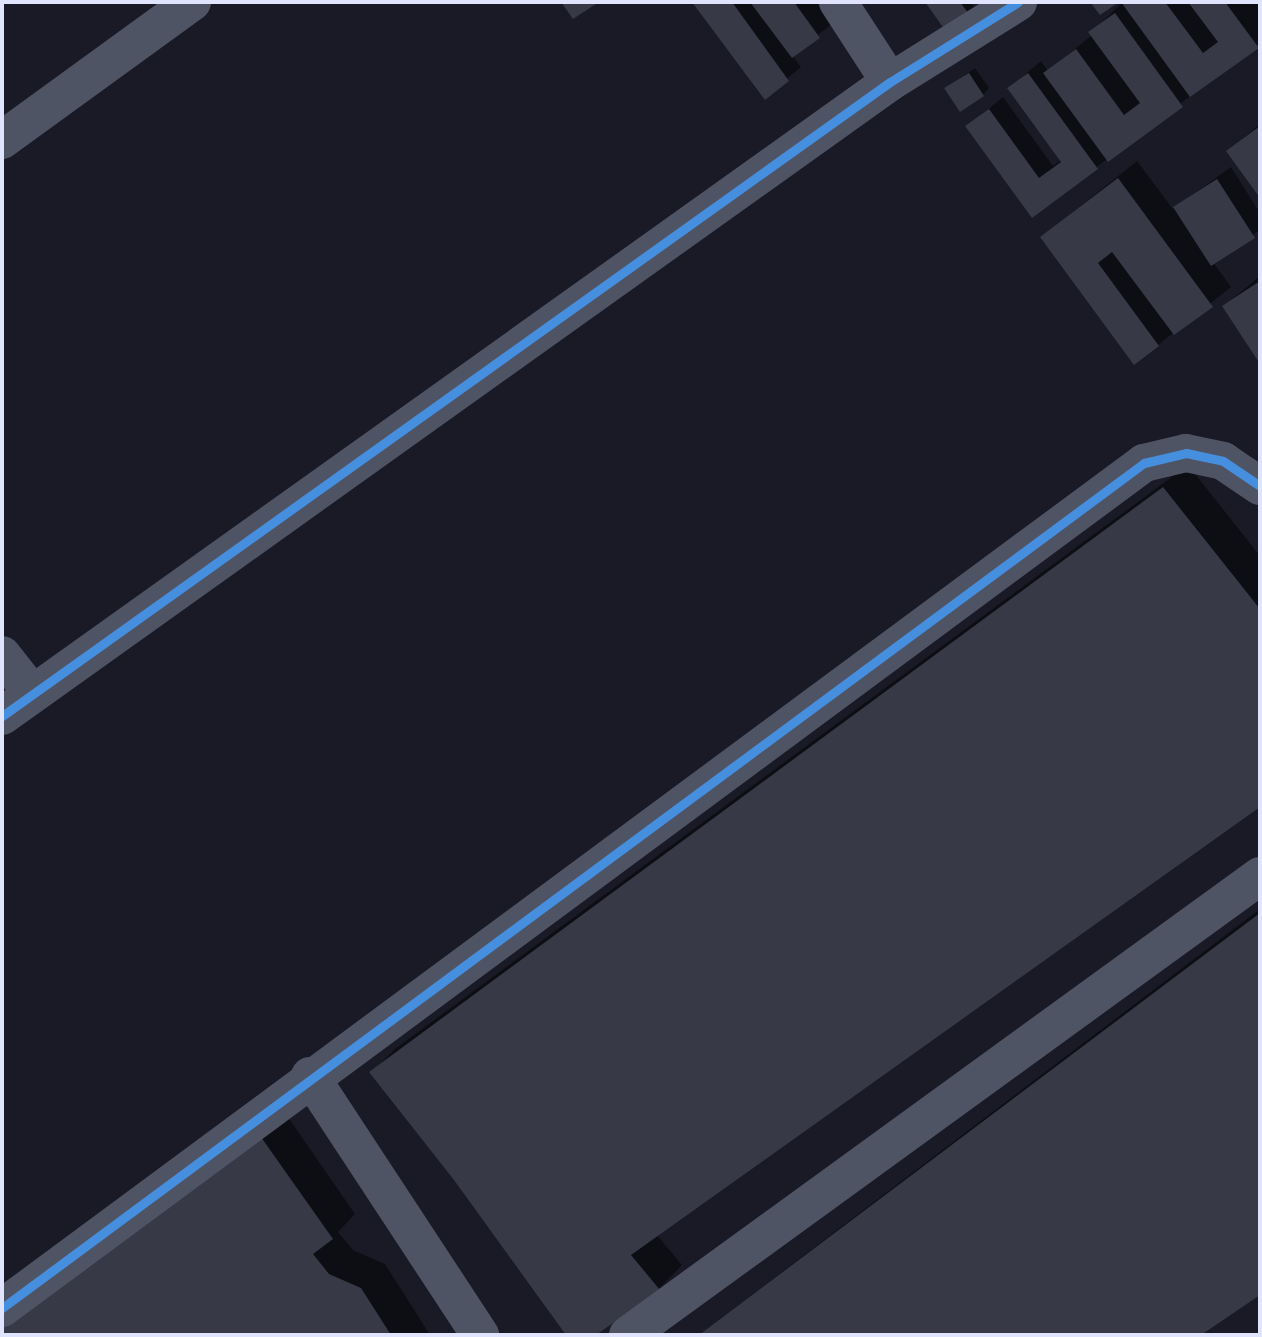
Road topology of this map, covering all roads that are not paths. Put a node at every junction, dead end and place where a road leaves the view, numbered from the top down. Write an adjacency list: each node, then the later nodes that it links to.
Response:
1 (192, 2): 5 (street)
2 (838, 2): 4 (street)
3 (1018, 2): 4 (street)
4 (890, 82): 8 (street)
5 (2, 140)
6 (1260, 486): 11 (street)
7 (2, 655): 8 (street)
8 (32, 693): 9 (street)
9 (2, 716)
10 (1260, 876): 14 (street)
11 (310, 1076): 12 (street); 13 (street)
12 (2, 1308)
13 (480, 1335)
14 (628, 1335)

